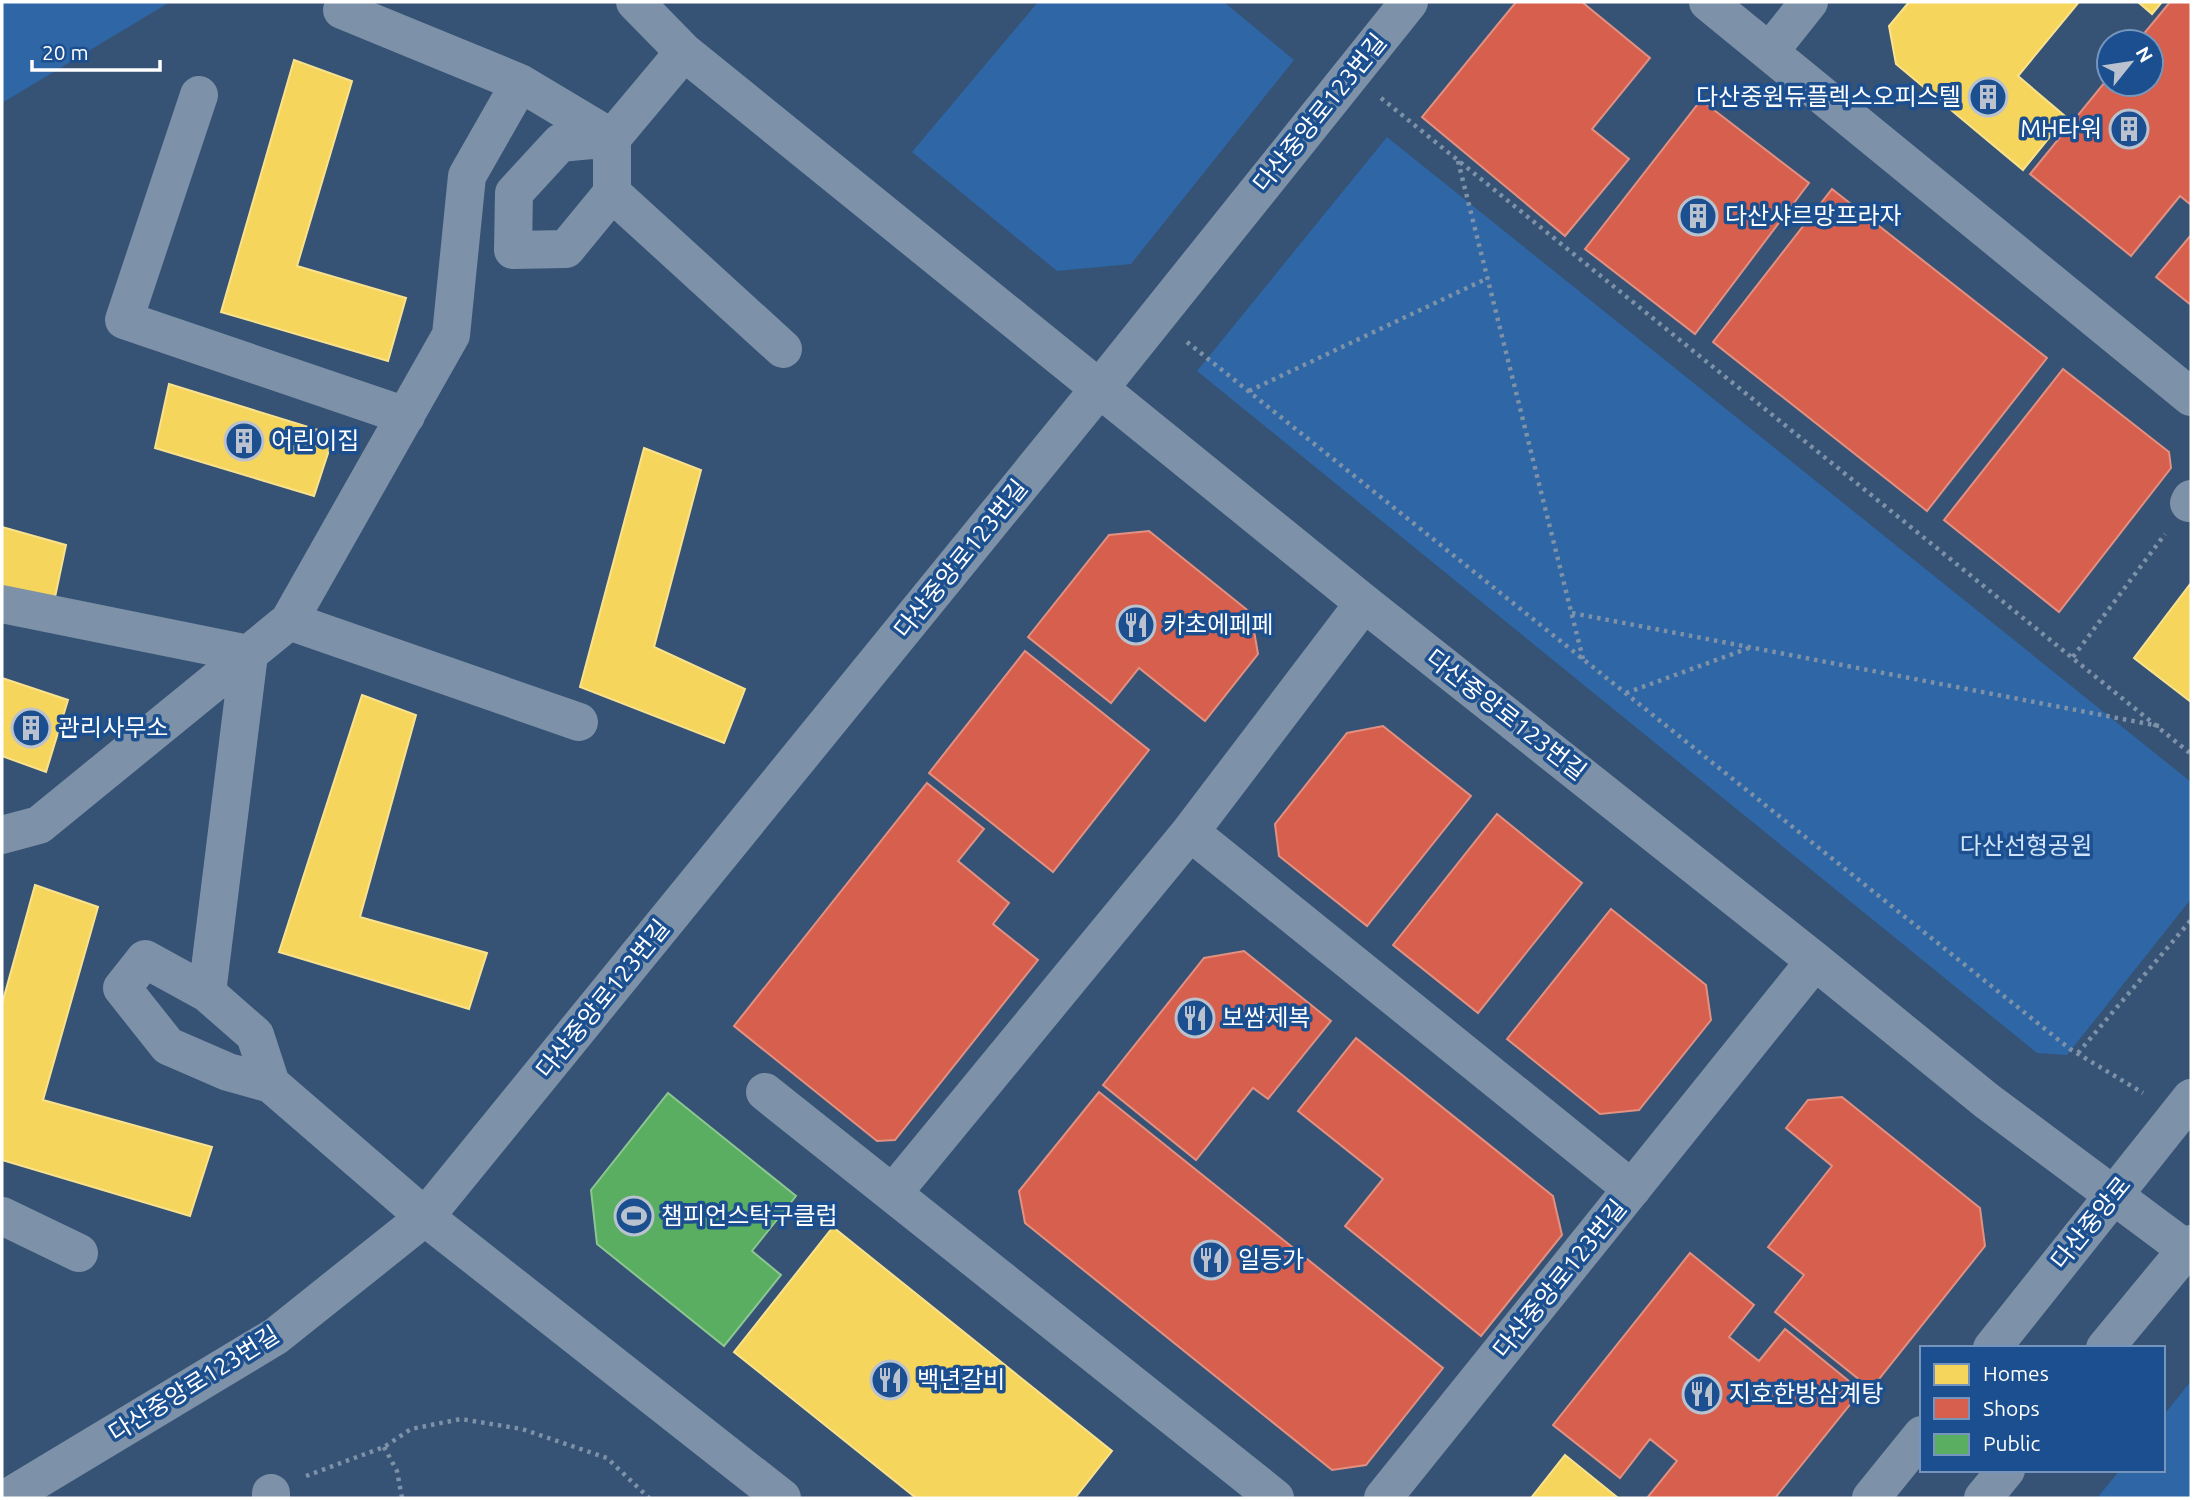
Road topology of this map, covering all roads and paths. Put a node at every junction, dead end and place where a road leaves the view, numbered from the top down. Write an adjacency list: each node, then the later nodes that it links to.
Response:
1 (635, 2): 7 (street, 다산중앙로123번길)
2 (1409, 2): 8 (street, 다산중앙로123번길)
3 (1708, 2): 6 (street)
4 (1809, 2): 6 (street)
5 (342, 10): 9 (street)
6 (1770, 51): 19 (street)
7 (684, 52): 11 (street); 17 (street, 다산중앙로123번길)
8 (1351, 74): 12 (path); 15 (street, 다산중앙로123번길)
9 (520, 82): 11 (street); 20 (street)
10 (199, 94): 20 (street)
11 (612, 138): 13 (street); 13 (street)
12 (1458, 160): 14 (path); 28 (path)
13 (612, 193): 16 (street)
14 (1488, 278): 18 (path); 24 (path)
15 (1156, 318): 17 (street, 다산중앙로123번길); 18 (path)
16 (783, 349)
17 (1100, 389): 22 (street, 다산중앙로123번길); 47 (street, 다산중앙로123번길)
18 (1248, 391): 29 (path)
19 (2191, 397)
20 (406, 416): 25 (street)
21 (2190, 501): 28 (path)
22 (1364, 603): 34 (street); 37 (street, 다산중앙로123번길)
23 (2, 604): 27 (street)
24 (1572, 613): 26 (path); 29 (path)
25 (289, 621): 27 (street); 31 (street)
26 (1749, 648): 30 (path); 32 (path)
27 (249, 654): 35 (street); 38 (street)
28 (2073, 657): 32 (path)
29 (1583, 660): 30 (path)
30 (1625, 693): 39 (path)
31 (579, 722)
32 (2160, 727): 33 (path)
33 (2191, 754)
34 (1190, 832): 43 (street); 44 (street)
35 (2, 835)
36 (2191, 920): 39 (path)
37 (1815, 961): 43 (street, 다산중앙로123번길); 45 (street, 다산중앙로123번길)
38 (207, 993): 40 (street); 40 (street)
39 (2078, 1053): 42 (path)
40 (271, 1084): 47 (street)
41 (765, 1092): 44 (street)
42 (2185, 1106): 45 (street, 다산중앙로)
43 (1632, 1189): 61 (street, 다산중앙로123번길)
44 (893, 1194): 60 (street)
45 (2114, 1195): 48 (street, 다산중앙로123번길); 50 (street, 다산중앙로)
46 (2, 1216): 49 (street)
47 (425, 1217): 56 (street, 다산중앙로123번길); 59 (street)
48 (2190, 1249): 51 (street)
49 (79, 1253)
50 (1994, 1346)
51 (2107, 1346)
52 (1920, 1437): 62 (street)
53 (384, 1447): 55 (path); 57 (path); 58 (path)
54 (2004, 1472): 63 (street)
55 (271, 1496)
56 (7, 1498)
57 (402, 1498)
58 (649, 1498)
59 (782, 1498)
60 (1275, 1498)
61 (1383, 1498)
62 (1871, 1498)
63 (1983, 1498)

